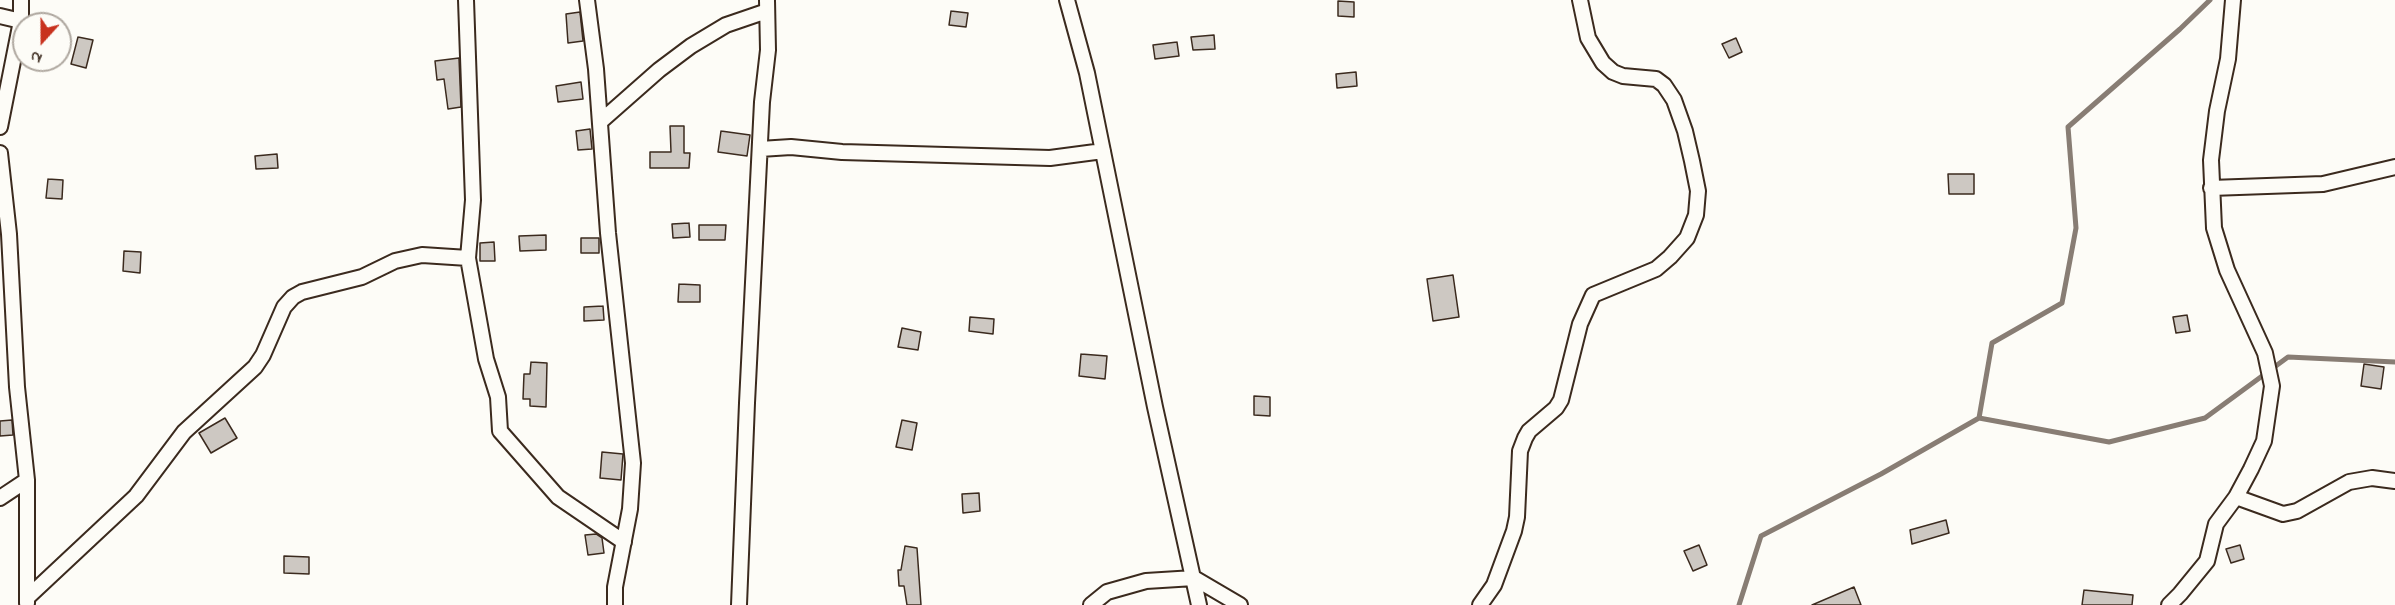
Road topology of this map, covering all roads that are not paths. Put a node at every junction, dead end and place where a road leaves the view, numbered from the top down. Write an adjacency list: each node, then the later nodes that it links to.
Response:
1 (466, 0): 15 (street)
2 (586, 0): 8 (street)
3 (1067, 0): 11 (street)
4 (1580, 0): 28 (street)
5 (2233, 0): 14 (street)
6 (767, 5): 8 (street); 10 (street)
7 (12, 67): 9 (street)
8 (600, 122): 20 (street)
9 (0, 128)
10 (760, 149): 11 (street); 24 (street)
11 (1103, 151): 21 (street)
12 (0, 153): 16 (street)
13 (2395, 167): 14 (street)
14 (2211, 188): 18 (street)
15 (468, 258): 20 (street); 22 (street)
16 (27, 480): 19 (street); 22 (street)
17 (2395, 481): 18 (street)
18 (2236, 497): 29 (street)
19 (0, 498)
20 (624, 542): 23 (street)
21 (1194, 578): 25 (street); 26 (street); 27 (street)
22 (27, 601)
23 (615, 605)
24 (739, 605)
25 (1091, 605)
26 (1199, 605)
27 (1240, 605)
28 (1480, 605)
29 (2169, 605)

